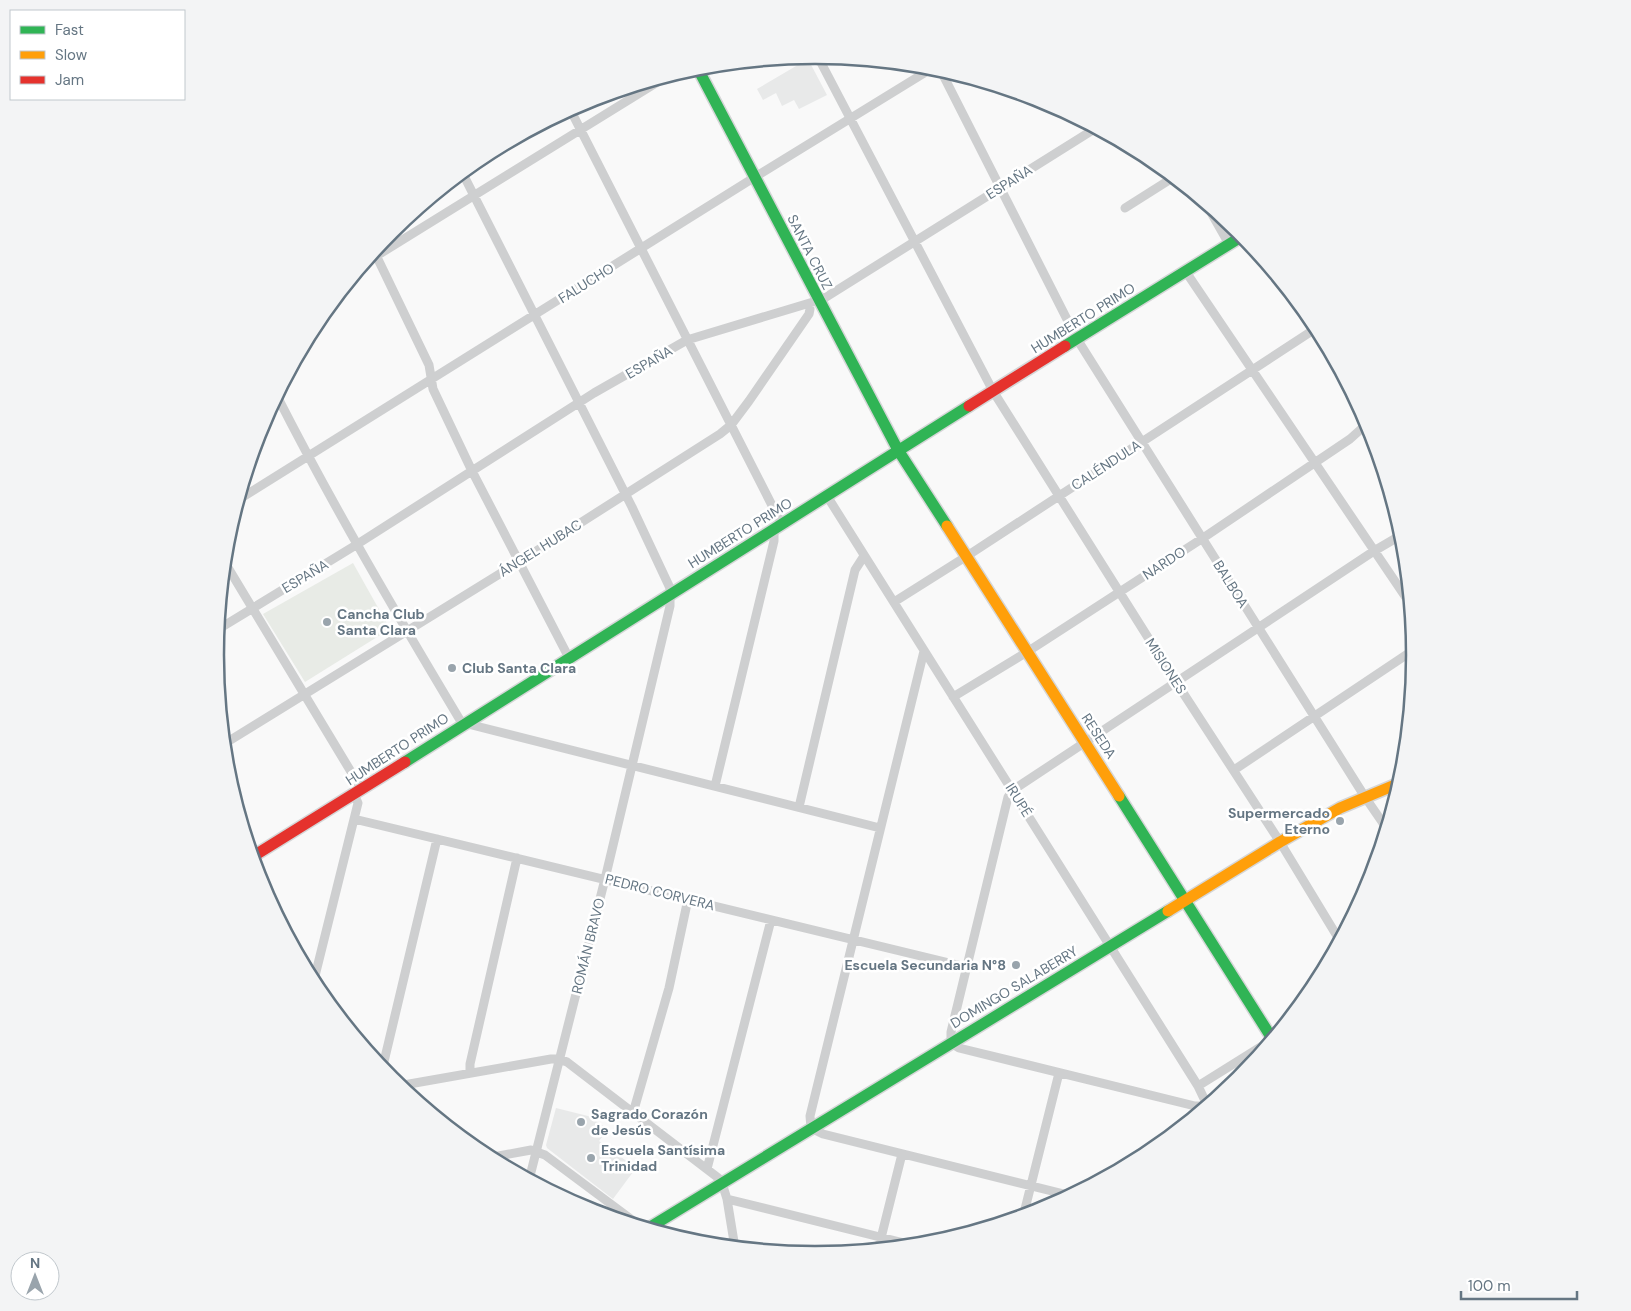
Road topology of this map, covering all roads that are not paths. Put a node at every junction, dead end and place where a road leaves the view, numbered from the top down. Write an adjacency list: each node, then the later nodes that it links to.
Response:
1 (822, 64): 7 (street, MISIONES)
2 (923, 74): 7 (street, FALUCHO)
3 (701, 75): 10 (street, SANTA CRUZ)
4 (945, 78): 13 (street, BALBOA)
5 (649, 88): 8 (street)
6 (574, 116): 8 (street)
7 (850, 119): 10 (street, FALUCHO); 18 (street, MISIONES)
8 (581, 129): 14 (street); 21 (street)
9 (1090, 132): 13 (street, ESPAÑA)
10 (755, 177): 21 (street, FALUCHO); 24 (street, SANTA CRUZ)
11 (465, 179): 14 (street)
12 (1168, 181): 15 (street)
13 (1000, 188): 18 (street, ESPAÑA); 27 (street, BALBOA)
14 (474, 195): 19 (street); 25 (street)
15 (1125, 208)
16 (1215, 219): 20 (street)
17 (1236, 240): 20 (street, HUMBERTO PRIMO)
18 (913, 242): 24 (street, ESPAÑA); 31 (street, MISIONES)
19 (391, 244)
20 (1229, 244): 23 (street, HUMBERTO PRIMO)
21 (641, 248): 25 (street, FALUCHO); 28 (street)
22 (377, 258): 30 (street)
23 (1186, 272): 27 (street, HUMBERTO PRIMO); 29 (street)
24 (814, 302): 28 (street, ESPAÑA); 34 (street, ÁNGEL HUBAC); 37 (street, SANTA CRUZ)
25 (534, 315): 30 (street, FALUCHO); 33 (street)
26 (1311, 332): 29 (street, CALÉNDULA)
27 (1077, 339): 31 (street, HUMBERTO PRIMO); 36 (street, BALBOA)
28 (688, 340): 33 (street, ESPAÑA); 34 (street)
29 (1252, 370): 36 (street, CALÉNDULA); 39 (street)
30 (431, 380): 38 (street, FALUCHO); 40 (street)
31 (993, 391): 37 (street, HUMBERTO PRIMO); 44 (street, MISIONES)
32 (281, 403): 38 (street)
33 (579, 404): 40 (street, ESPAÑA); 41 (street)
34 (731, 425): 41 (street, ÁNGEL HUBAC); 45 (street)
35 (1362, 428): 39 (street, NARDO)
36 (1141, 441): 44 (street, CALÉNDULA); 46 (street, BALBOA)
37 (898, 450): 43 (street, HUMBERTO PRIMO); 51 (street, RESEDA)
38 (308, 456): 42 (street, FALUCHO); 48 (street)
39 (1315, 463): 46 (street, NARDO); 49 (street)
40 (472, 471): 48 (street, ESPAÑA); 52 (street)
41 (625, 494): 52 (street, ÁNGEL HUBAC); 56 (street)
42 (246, 495)
43 (827, 496): 45 (street, HUMBERTO PRIMO); 50 (street, IRUPÉ)
44 (1059, 496): 51 (street, CALÉNDULA); 54 (street, MISIONES)
45 (778, 528): 56 (street, HUMBERTO PRIMO); 75 (street)
46 (1203, 538): 54 (street, NARDO); 60 (street, BALBOA)
47 (1396, 538): 49 (street)
48 (356, 545): 58 (street, ESPAÑA); 61 (street)
49 (1374, 551): 55 (street); 60 (street)
50 (864, 556): 57 (street, IRUPÉ); 80 (street)
51 (967, 556): 57 (street, CALÉNDULA); 63 (street, RESEDA)
52 (519, 562): 61 (street, ÁNGEL HUBAC); 65 (street)
53 (230, 571): 58 (street)
54 (1119, 592): 63 (street, NARDO); 66 (street, MISIONES)
55 (1404, 594)
56 (671, 595): 65 (street, HUMBERTO PRIMO); 73 (street, ROMÁN BRAVO)
57 (894, 602): 62 (street, IRUPÉ)
58 (253, 608): 59 (street, ESPAÑA); 67 (street)
59 (225, 626)
60 (1258, 627): 66 (street); 69 (street, BALBOA)
61 (406, 631): 67 (street, ÁNGEL HUBAC); 70 (street)
62 (924, 651): 68 (street, IRUPÉ); 83 (street)
63 (1028, 652): 68 (street, NARDO); 72 (street, RESEDA)
64 (1407, 654): 69 (street)
65 (568, 658): 70 (street, HUMBERTO PRIMO)
66 (1176, 682): 72 (street); 74 (street, MISIONES)
67 (305, 693): 71 (street, ÁNGEL HUBAC); 78 (street)
68 (953, 698): 77 (street, IRUPÉ)
69 (1314, 716): 74 (street); 79 (street, BALBOA)
70 (464, 723): 73 (street); 78 (street, HUMBERTO PRIMO)
71 (230, 740)
72 (1085, 742): 77 (street); 90 (street, RESEDA)
73 (633, 764): 75 (street); 88 (street, ROMÁN BRAVO)
74 (1234, 770): 85 (street, MISIONES)
75 (715, 786): 80 (street)
76 (1392, 786): 79 (street, DOMINGO SALABERRY)
77 (1013, 790): 94 (street, IRUPÉ); 95 (street)
78 (358, 792): 81 (street); 86 (street, HUMBERTO PRIMO)
79 (1366, 797): 82 (street, BALBOA); 85 (street, DOMINGO SALABERRY)
80 (799, 807): 83 (street)
81 (354, 819): 84 (street, PEDRO CORVERA); 96 (street)
82 (1383, 823)
83 (880, 828): 93 (street)
84 (437, 839): 87 (street, PEDRO CORVERA); 101 (street)
85 (1280, 842): 90 (street, DOMINGO SALABERRY); 92 (street, MISIONES)
86 (258, 853)
87 (518, 858): 88 (street, PEDRO CORVERA); 102 (street)
88 (605, 879): 89 (street, PEDRO CORVERA); 100 (street, ROMÁN BRAVO)
89 (688, 900): 91 (street, PEDRO CORVERA); 108 (street)
90 (1186, 901): 94 (street, DOMINGO SALABERRY); 97 (street, RESEDA)
91 (771, 920): 93 (street, PEDRO CORVERA); 113 (street)
92 (1336, 935)
93 (852, 940): 95 (street, PEDRO CORVERA); 109 (street)
94 (1110, 947): 98 (street, DOMINGO SALABERRY); 105 (street, IRUPÉ)
95 (966, 967): 98 (street)
96 (316, 972)
97 (1270, 1034)
98 (951, 1043): 103 (street); 109 (street, DOMINGO SALABERRY)
99 (1257, 1049): 105 (street)
100 (559, 1059): 102 (street); 108 (street); 110 (street, ROMÁN BRAVO)
101 (384, 1060)
102 (470, 1073): 104 (street)
103 (1059, 1073): 107 (street); 116 (street)
104 (408, 1084)
105 (1198, 1086): 106 (street, IRUPÉ)
106 (1205, 1101)
107 (1199, 1106)
108 (634, 1113): 113 (street)
109 (811, 1128): 111 (street); 115 (street, DOMINGO SALABERRY)
110 (537, 1151): 112 (street); 114 (street, ROMÁN BRAVO); 120 (street)
111 (902, 1154): 116 (street); 122 (street)
112 (500, 1156)
113 (707, 1169): 115 (street)
114 (531, 1174)
115 (722, 1183): 118 (street); 121 (street, DOMINGO SALABERRY)
116 (1031, 1186): 117 (street); 119 (street)
117 (1061, 1193)
118 (727, 1199): 122 (street); 123 (street)
119 (1026, 1208)
120 (628, 1217)
121 (654, 1225)
122 (881, 1237): 124 (street); 125 (street)
123 (734, 1241)
124 (898, 1241)
125 (880, 1243)

